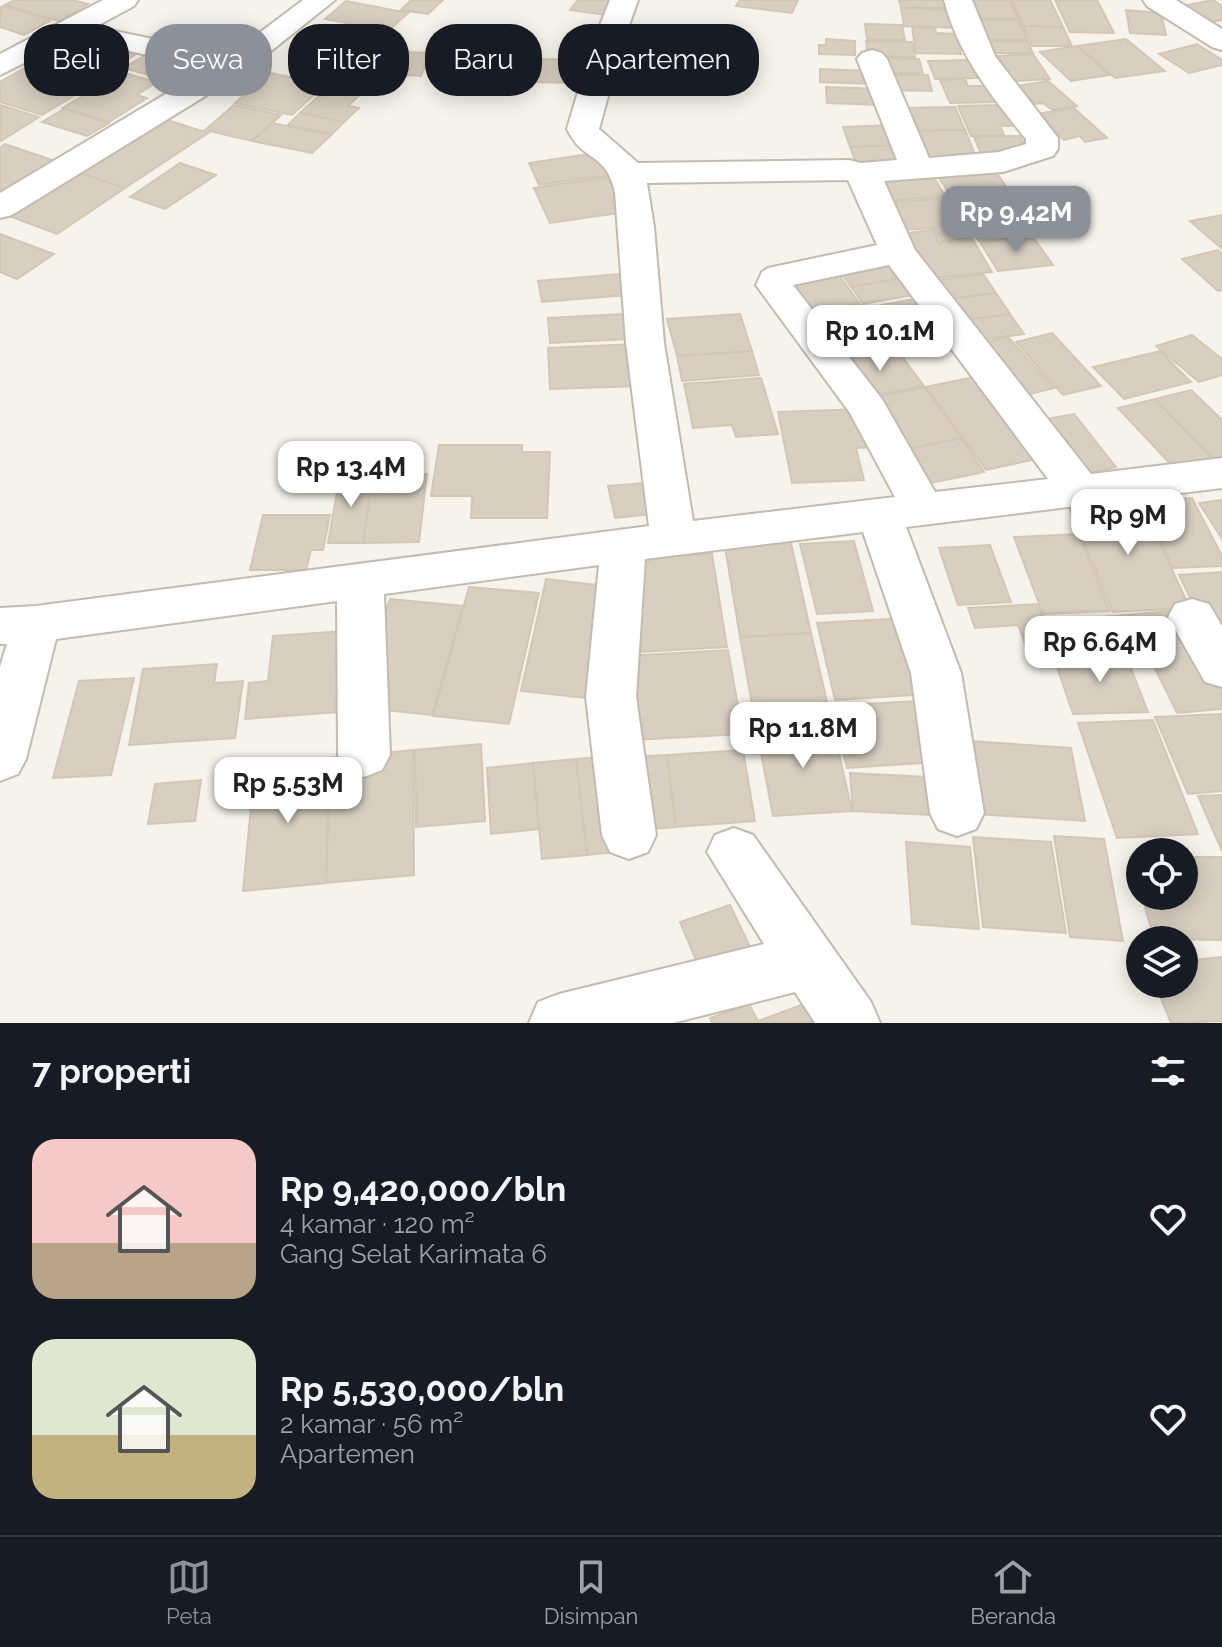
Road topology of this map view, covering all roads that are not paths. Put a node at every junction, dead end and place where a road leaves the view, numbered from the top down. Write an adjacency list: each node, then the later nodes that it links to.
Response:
1 (124, 0): 6 (street)
2 (321, 0): 7 (street)
3 (624, 0): 14 (street)
4 (958, 0): 13 (street)
5 (1157, 0): 8 (street)
6 (79, 24)
7 (272, 37)
8 (1222, 41)
9 (24, 53): 11 (street)
10 (872, 59): 13 (street)
11 (0, 66)
12 (185, 96): 16 (street)
13 (916, 167): 15 (street)
14 (628, 173): 15 (street); 21 (street)
15 (860, 173): 17 (street)
16 (0, 208)
17 (898, 252): 19 (street); 20 (street)
18 (1222, 473): 19 (street)
19 (1080, 490): 20 (street)
20 (901, 512): 21 (street); 29 (street)
21 (673, 539): 22 (street)
22 (623, 545): 23 (street); 30 (street)
23 (360, 581): 25 (street); 27 (street)
24 (1192, 617): 26 (street)
25 (18, 625): 28 (street)
26 (1222, 668)
27 (364, 755)
28 (0, 759)
29 (957, 813)
30 (629, 835)
31 (734, 852): 32 (street)
32 (808, 961): 33 (street); 34 (street)
33 (559, 1023)
34 (850, 1023)

